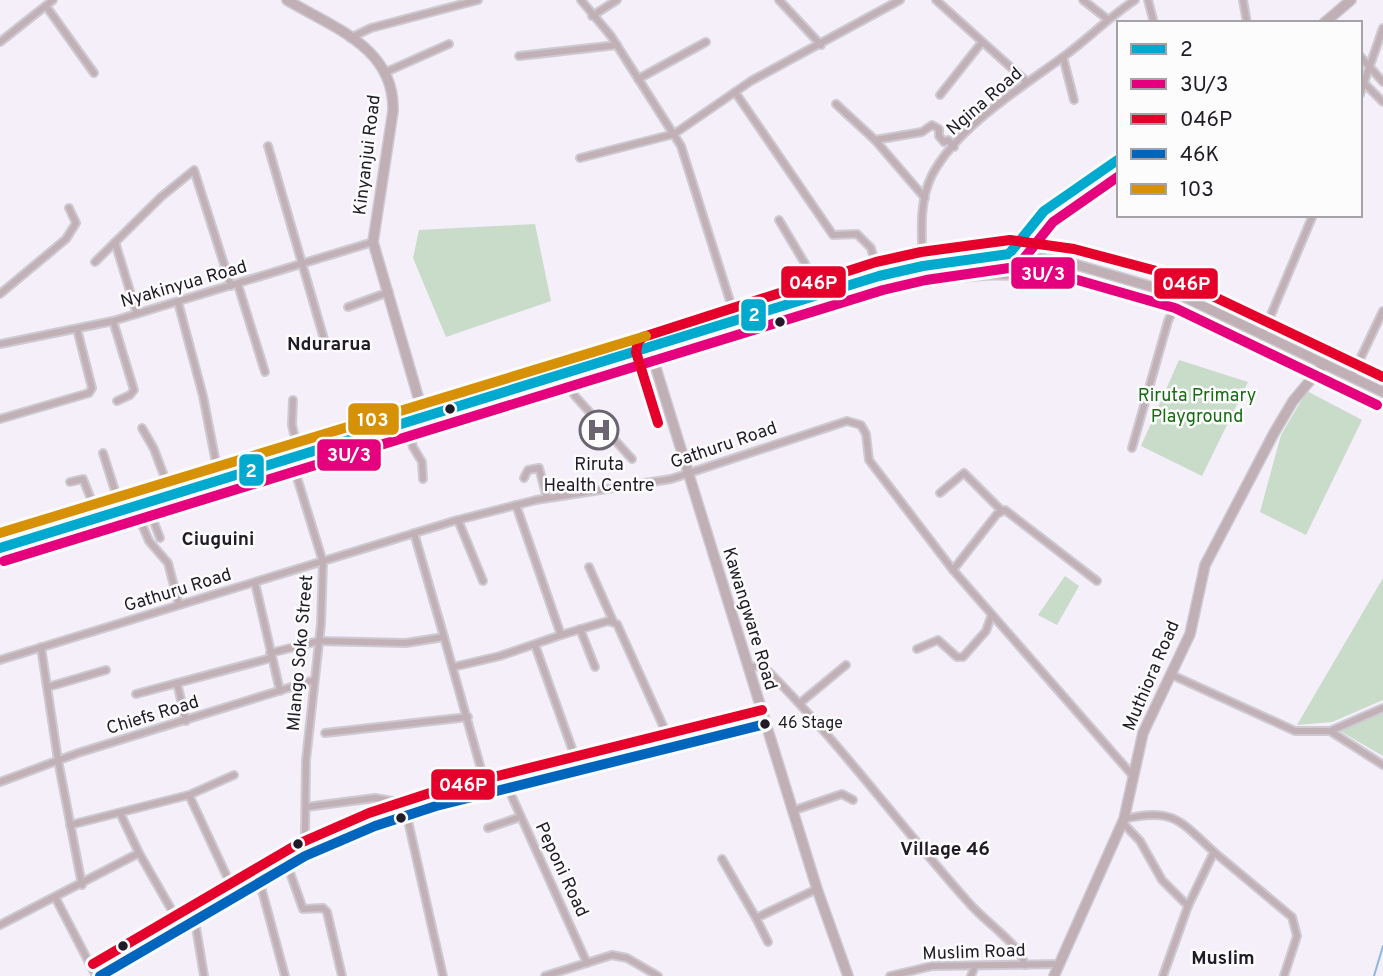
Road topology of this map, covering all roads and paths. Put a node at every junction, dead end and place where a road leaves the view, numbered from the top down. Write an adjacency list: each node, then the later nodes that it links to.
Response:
1 (53, 0): 14 (street)
2 (287, 0): 21 (main road, Kinyanjui Road)
3 (478, 0): 21 (street)
4 (581, 0): 15 (street)
5 (617, 0): 15 (street)
6 (779, 0): 27 (street)
7 (900, 0): 27 (street)
8 (936, 0): 23 (street)
9 (1083, 0): 16 (street)
10 (1135, 0): 16 (street, Ngina Road)
11 (1148, 0): 17 (street)
12 (1243, 0): 18 (street)
13 (1351, 0): 19 (main road)
14 (46, 6): 22 (street); 33 (street)
15 (592, 16): 26 (street)
16 (1106, 18): 29 (street, Ngina Road)
17 (1153, 21)
18 (1247, 21)
19 (1329, 21)
20 (1383, 28): 31 (street)
21 (349, 38): 32 (main road, Kinyanjui Road)
22 (0, 41)
23 (982, 42): 35 (street); 40 (street)
24 (706, 43): 34 (street)
25 (449, 44): 32 (street)
26 (617, 45): 28 (street); 34 (street)
27 (821, 45): 39 (street)
28 (519, 56)
29 (1063, 57): 35 (street, Ngina Road); 41 (street)
30 (1362, 58): 31 (street)
31 (1370, 67): 36 (street); 37 (street)
32 (386, 72): 55 (main road, Kinyanjui Road)
33 (94, 74)
34 (638, 79): 44 (street)
35 (1026, 81): 47 (street, Ngina Road)
36 (1383, 82)
37 (1364, 83): 38 (street); 42 (street)
38 (1362, 88)
39 (735, 92): 44 (street); 61 (street)
40 (940, 95)
41 (1073, 100)
42 (1383, 102)
43 (836, 104): 45 (street)
44 (674, 134): 48 (street); 73 (street)
45 (875, 140): 47 (street); 50 (street)
46 (268, 146): 59 (street)
47 (954, 148): 50 (street, Ngina Road)
48 (580, 158)
49 (1117, 160): 56 (main road)
50 (925, 198): 60 (street, Ngina Road)
51 (69, 208): 65 (street)
52 (1312, 217): 76 (street)
53 (779, 220): 64 (street)
54 (115, 242): 57 (street); 62 (street); 72 (street)
55 (373, 242): 59 (street, Nyakinyua Road); 63 (main road)
56 (1009, 254): 58 (main road); 60 (main road)
57 (95, 262)
58 (1070, 263): 66 (main road); 68 (street)
59 (300, 265): 62 (street, Nyakinyua Road); 77 (street)
60 (923, 265): 61 (main road)
61 (879, 276): 64 (main road)
62 (234, 286): 67 (street, Nyakinyua Road); 81 (street)
63 (389, 292): 69 (street); 88 (main road)
64 (826, 293): 68 (street); 70 (main road)
65 (0, 294)
66 (1180, 295): 76 (main road); 98 (street)
67 (178, 302): 72 (street, Nyakinyua Road); 104 (street)
68 (834, 305): 70 (street)
69 (348, 307)
70 (775, 309): 73 (main road)
71 (1383, 311): 83 (street)
72 (137, 314): 74 (street, Nyakinyua Road)
73 (736, 320): 79 (main road)
74 (113, 321): 75 (street, Nyakinyua Road); 86 (street)
75 (77, 329): 78 (street, Nyakinyua Road); 89 (street)
76 (1262, 336): 80 (main road)
77 (324, 339)
78 (0, 344)
79 (650, 349): 82 (main road); 106 (main road, Kawangware Road)
80 (1324, 364): 83 (main road); 149 (main road, Muthiora Road)
81 (265, 372)
82 (562, 376): 88 (main road); 102 (street)
83 (1352, 378): 84 (main road)
84 (1383, 392)
85 (293, 400): 96 (street)
86 (117, 401)
87 (368, 417): 90 (street); 91 (street); 93 (street)
88 (424, 417): 90 (main road)
89 (0, 419)
90 (405, 422): 93 (main road); 109 (street)
91 (349, 423): 94 (street); 95 (street)
92 (142, 428): 113 (street)
93 (375, 432): 94 (main road)
94 (356, 437): 99 (main road)
95 (305, 438): 96 (street); 99 (street)
96 (296, 442): 97 (street)
97 (278, 448): 101 (street, Mlango Soko Street); 103 (street)
98 (1132, 448)
99 (311, 452): 101 (main road)
100 (103, 453): 115 (street)
101 (286, 459): 107 (main road); 126 (street, Mlango Soko Street)
102 (632, 459)
103 (237, 461): 104 (street); 107 (street)
104 (217, 468): 105 (street)
105 (206, 471): 111 (street); 113 (street)
106 (687, 472): 114 (street, Gathuru Road); 128 (street, Gathuru Road); 147 (main road, Kawangware Road)
107 (242, 474): 111 (main road)
108 (524, 478): 114 (street)
109 (423, 479)
110 (69, 482): 115 (street)
111 (211, 484): 113 (main road)
112 (940, 493): 119 (street)
113 (174, 496): 116 (main road)
114 (547, 498): 117 (street, Gathuru Road)
115 (93, 504): 120 (street); 121 (street)
116 (147, 504): 118 (main road); 124 (street)
117 (516, 505): 122 (street, Gathuru Road); 136 (street)
118 (135, 508): 121 (main road); 132 (street)
119 (1001, 510): 128 (street); 130 (street)
120 (36, 519)
121 (96, 519): 125 (main road)
122 (458, 520): 123 (street, Gathuru Road); 129 (street)
123 (414, 533): 126 (street, Gathuru Road); 137 (street)
124 (160, 538)
125 (0, 548)
126 (323, 562): 131 (street, Gathuru Road); 138 (street, Mlango Soko Street)
127 (589, 567): 134 (street)
128 (953, 570): 133 (street, Gathuru Road)
129 (484, 581)
130 (1097, 582)
131 (254, 583): 132 (street, Gathuru Road); 142 (street)
132 (179, 605): 140 (street, Gathuru Road)
133 (991, 617): 141 (street); 167 (street, Gathuru Road)
134 (613, 621): 135 (street); 162 (street)
135 (580, 629): 136 (street); 146 (street)
136 (561, 635): 139 (street)
137 (444, 637): 138 (street); 145 (street)
138 (319, 641): 142 (street); 150 (street, Mlango Soko Street)
139 (535, 645): 145 (street); 165 (street)
140 (41, 647): 143 (street, Gathuru Road); 152 (street)
141 (917, 649)
142 (270, 655): 151 (street); 153 (street)
143 (0, 660)
144 (846, 665): 155 (street)
145 (453, 667): 157 (street)
146 (595, 667)
147 (748, 667): 155 (street); 159 (main road, Kawangware Road)
148 (106, 670): 152 (street)
149 (1172, 676): 160 (street); 167 (main road, Muthiora Road)
150 (314, 680): 153 (street, Chiefs Road); 173 (street, Mlango Soko Street)
151 (177, 683): 154 (street); 158 (street)
152 (48, 687): 163 (street)
153 (280, 691): 158 (street, Chiefs Road)
154 (136, 694)
155 (800, 704): 199 (street)
156 (1383, 708): 160 (street)
157 (468, 717): 161 (street); 170 (street)
158 (186, 721): 163 (street, Chiefs Road)
159 (765, 724): 162 (main road); 174 (main road, Kawangware Road)
160 (1330, 731): 164 (street)
161 (325, 733)
162 (673, 748): 165 (main road)
163 (58, 760): 168 (street, Chiefs Road); 179 (street)
164 (1383, 765)
165 (580, 771): 169 (main road)
166 (233, 775): 171 (street)
167 (1134, 777): 178 (main road, Muthiora Road)
168 (0, 782)
169 (508, 788): 170 (main road); 177 (street, Peponi Road)
170 (488, 794): 176 (main road)
171 (189, 795): 175 (street); 189 (street)
172 (853, 800): 174 (street)
173 (306, 807): 176 (street); 181 (street, Mlango Soko Street)
174 (792, 811): 188 (main road, Kawangware Road)
175 (120, 813): 179 (street); 183 (street)
176 (407, 815): 181 (main road); 206 (street)
177 (520, 817): 180 (street); 197 (street, Peponi Road)
178 (1123, 820): 182 (street); 191 (street); 198 (main road, Muthiora Road)
179 (70, 825): 187 (street)
180 (488, 828)
181 (316, 852): 185 (main road)
182 (1214, 852): 191 (street); 214 (street)
183 (139, 853): 187 (street); 195 (street)
184 (722, 859): 192 (street)
185 (288, 867): 186 (main road); 205 (street)
186 (260, 883): 189 (main road); 204 (street)
187 (82, 884): 190 (street)
188 (817, 890): 192 (street); 209 (main road, Kawangware Road)
189 (236, 896): 193 (main road)
190 (55, 897): 194 (street); 202 (street)
191 (1188, 906): 213 (street)
192 (756, 918): 196 (street)
193 (195, 921): 195 (main road); 203 (street)
194 (0, 925)
195 (182, 928): 201 (main road)
196 (768, 942)
197 (587, 963): 207 (street); 208 (street)
198 (1060, 964): 199 (street, Muslim Road); 212 (main road, Muthiora Road)
199 (1025, 965): 200 (street, Muslim Road)
200 (975, 966): 210 (street, Muslim Road); 211 (street)
201 (113, 973): 202 (main road)
202 (98, 976)
203 (204, 976)
204 (285, 976)
205 (342, 976)
206 (443, 976)
207 (545, 976)
208 (658, 976)
209 (848, 976)
210 (890, 976)
211 (971, 976)
212 (1054, 976)
213 (1163, 976)
214 (1284, 976)

